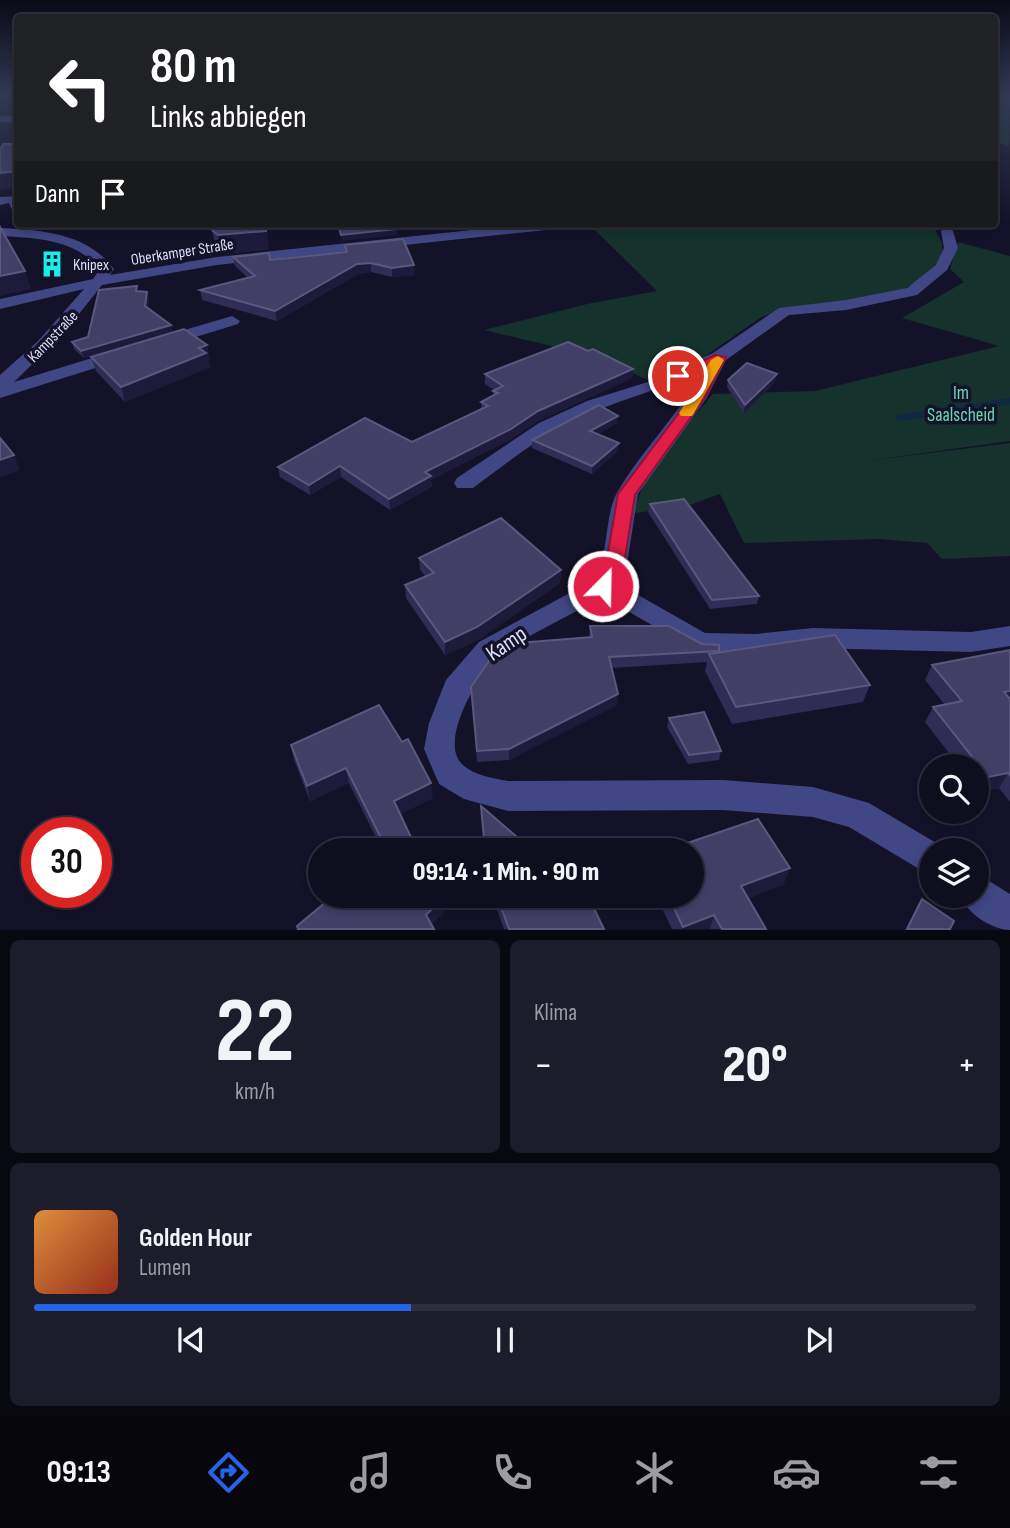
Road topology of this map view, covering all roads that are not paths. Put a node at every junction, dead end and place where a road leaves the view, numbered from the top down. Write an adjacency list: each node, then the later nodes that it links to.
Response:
1 (527, 228): 4 (street, Oberkamper Straße)
2 (947, 231): 7 (street)
3 (0, 232): 4 (street, Oberkamper Straße)
4 (97, 282): 5 (street, Oberkamper Straße); 8 (street, Kampstraße)
5 (0, 304)
6 (232, 320): 9 (street)
7 (719, 357): 10 (street); 11 (street)
8 (0, 384)
9 (0, 391)
10 (465, 483)
11 (603, 586): 12 (street); 13 (street, Kamp)
12 (1010, 636)
13 (919, 852)
14 (989, 901): 15 (street)
15 (1010, 917)

